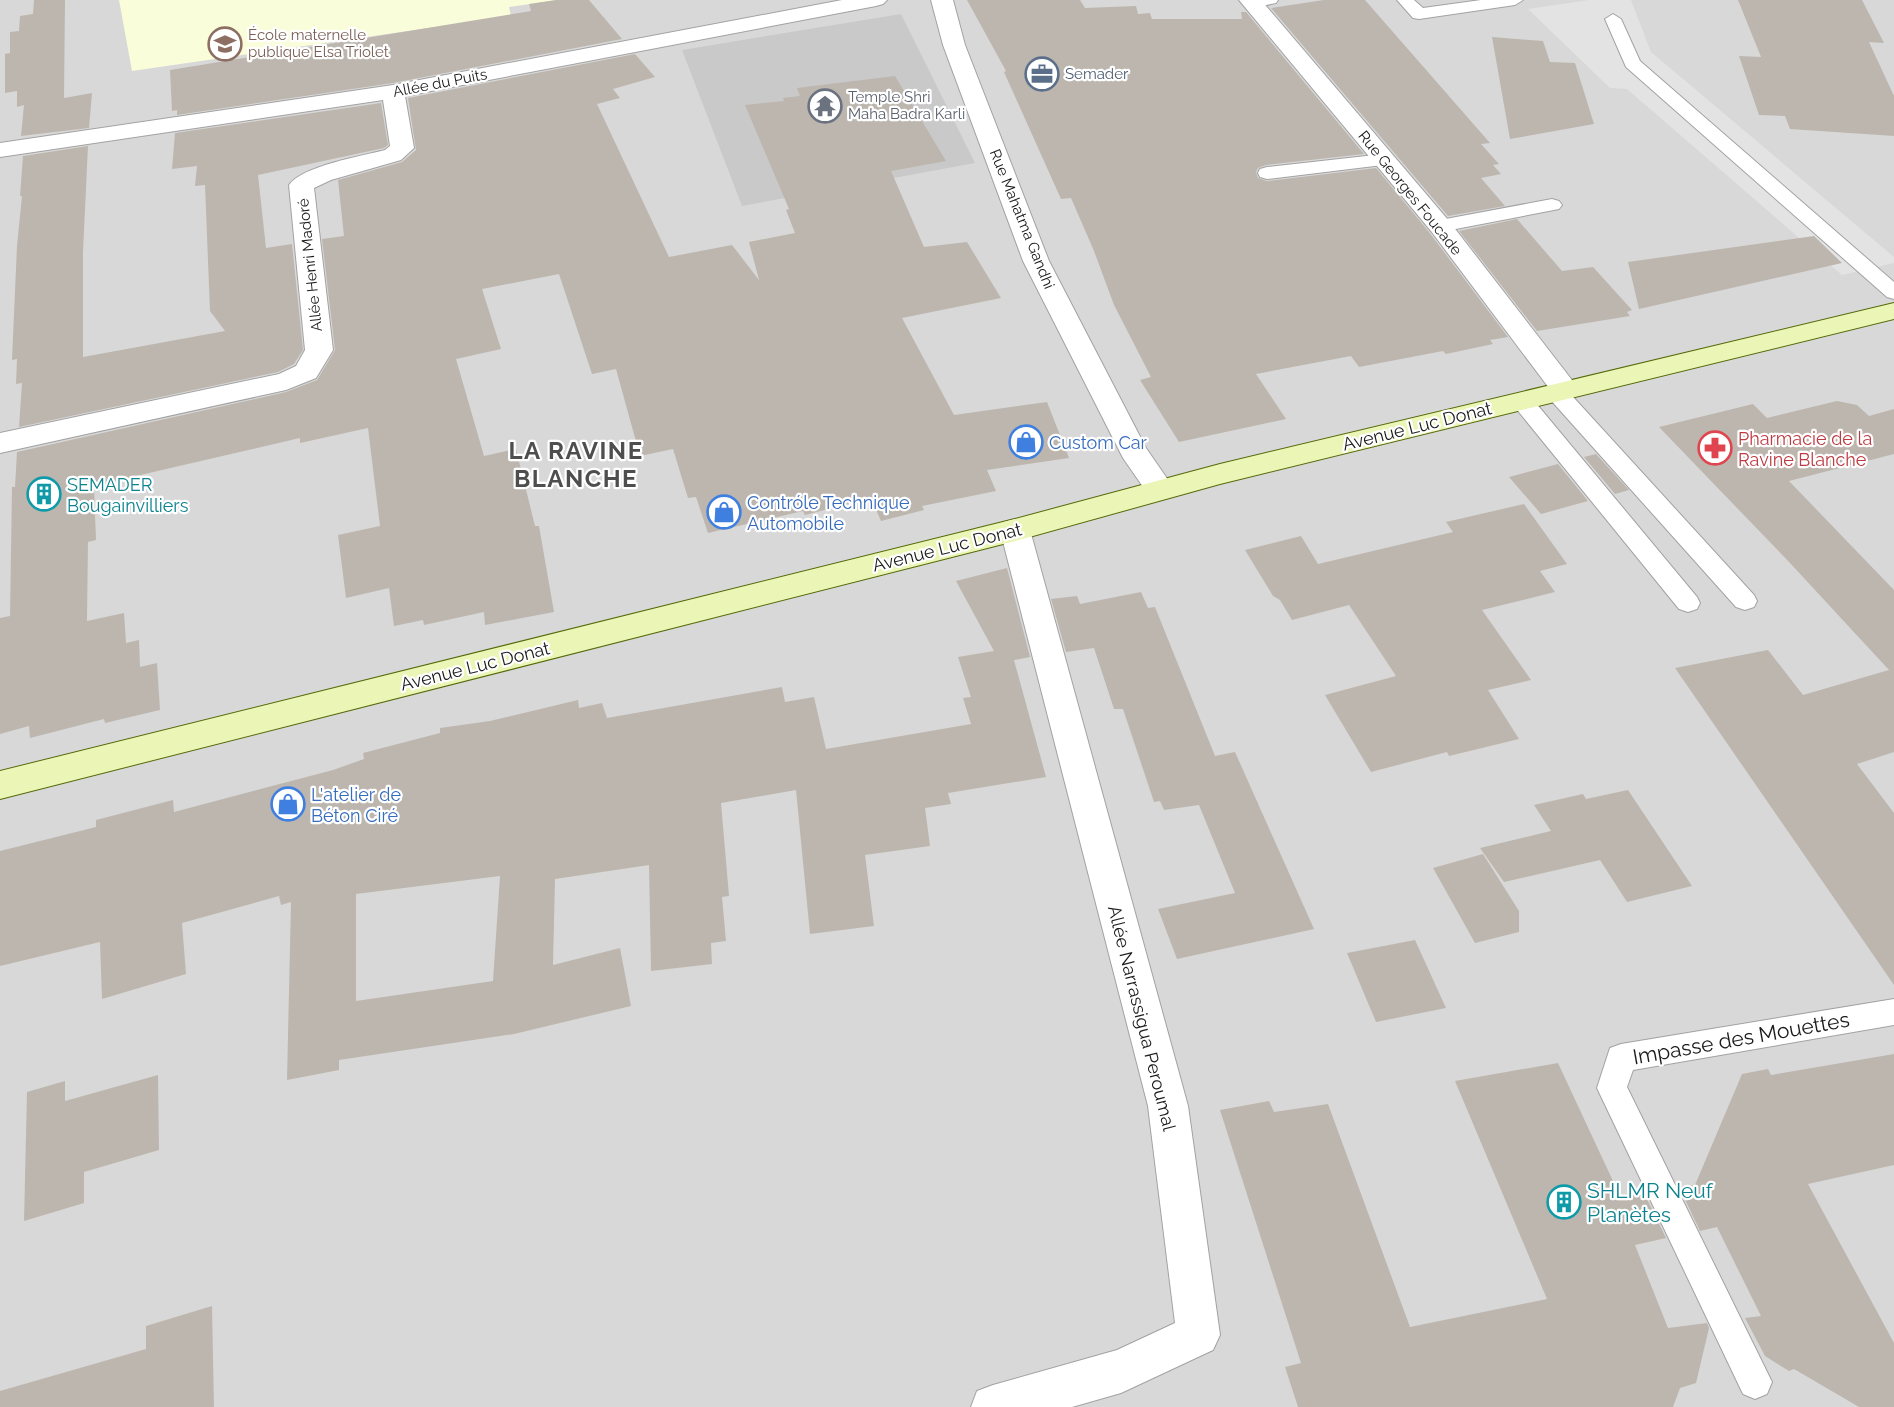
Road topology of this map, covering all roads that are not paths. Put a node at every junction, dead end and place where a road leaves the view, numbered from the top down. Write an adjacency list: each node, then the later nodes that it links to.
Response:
1 (876, 0): 7 (street, Allée du Puits)
2 (942, 0): 18 (street, Rue Mahatma Gandhi)
3 (1405, 0): 4 (lane)
4 (1515, 0)
5 (1257, 1): 9 (street, Rue Georges Foucade)
6 (1613, 19): 13 (lane)
7 (393, 92): 8 (street, Allée du Puits); 17 (street, Allée Henri Madoré)
8 (0, 150)
9 (1384, 160): 10 (lane); 12 (street, Rue Georges Foucade)
10 (1267, 173)
11 (1552, 206): 12 (lane)
12 (1440, 226): 15 (street, Rue Georges Foucade)
13 (1894, 293)
14 (1894, 311): 15 (main road, Avenue Luc Donat)
15 (1561, 391): 16 (main road, Avenue Luc Donat); 20 (lane)
16 (1522, 400): 18 (main road, Avenue Luc Donat); 21 (lane)
17 (0, 443)
18 (1160, 490): 19 (main road, Avenue Luc Donat)
19 (1015, 530): 22 (main road, Avenue Luc Donat); 25 (street, Allée Narrassigua Peroumal)
20 (1745, 601)
21 (1688, 603)
22 (0, 785)
23 (1894, 1012): 24 (lane, Impasse des Mouettes)
24 (1755, 1382)
25 (993, 1407)

